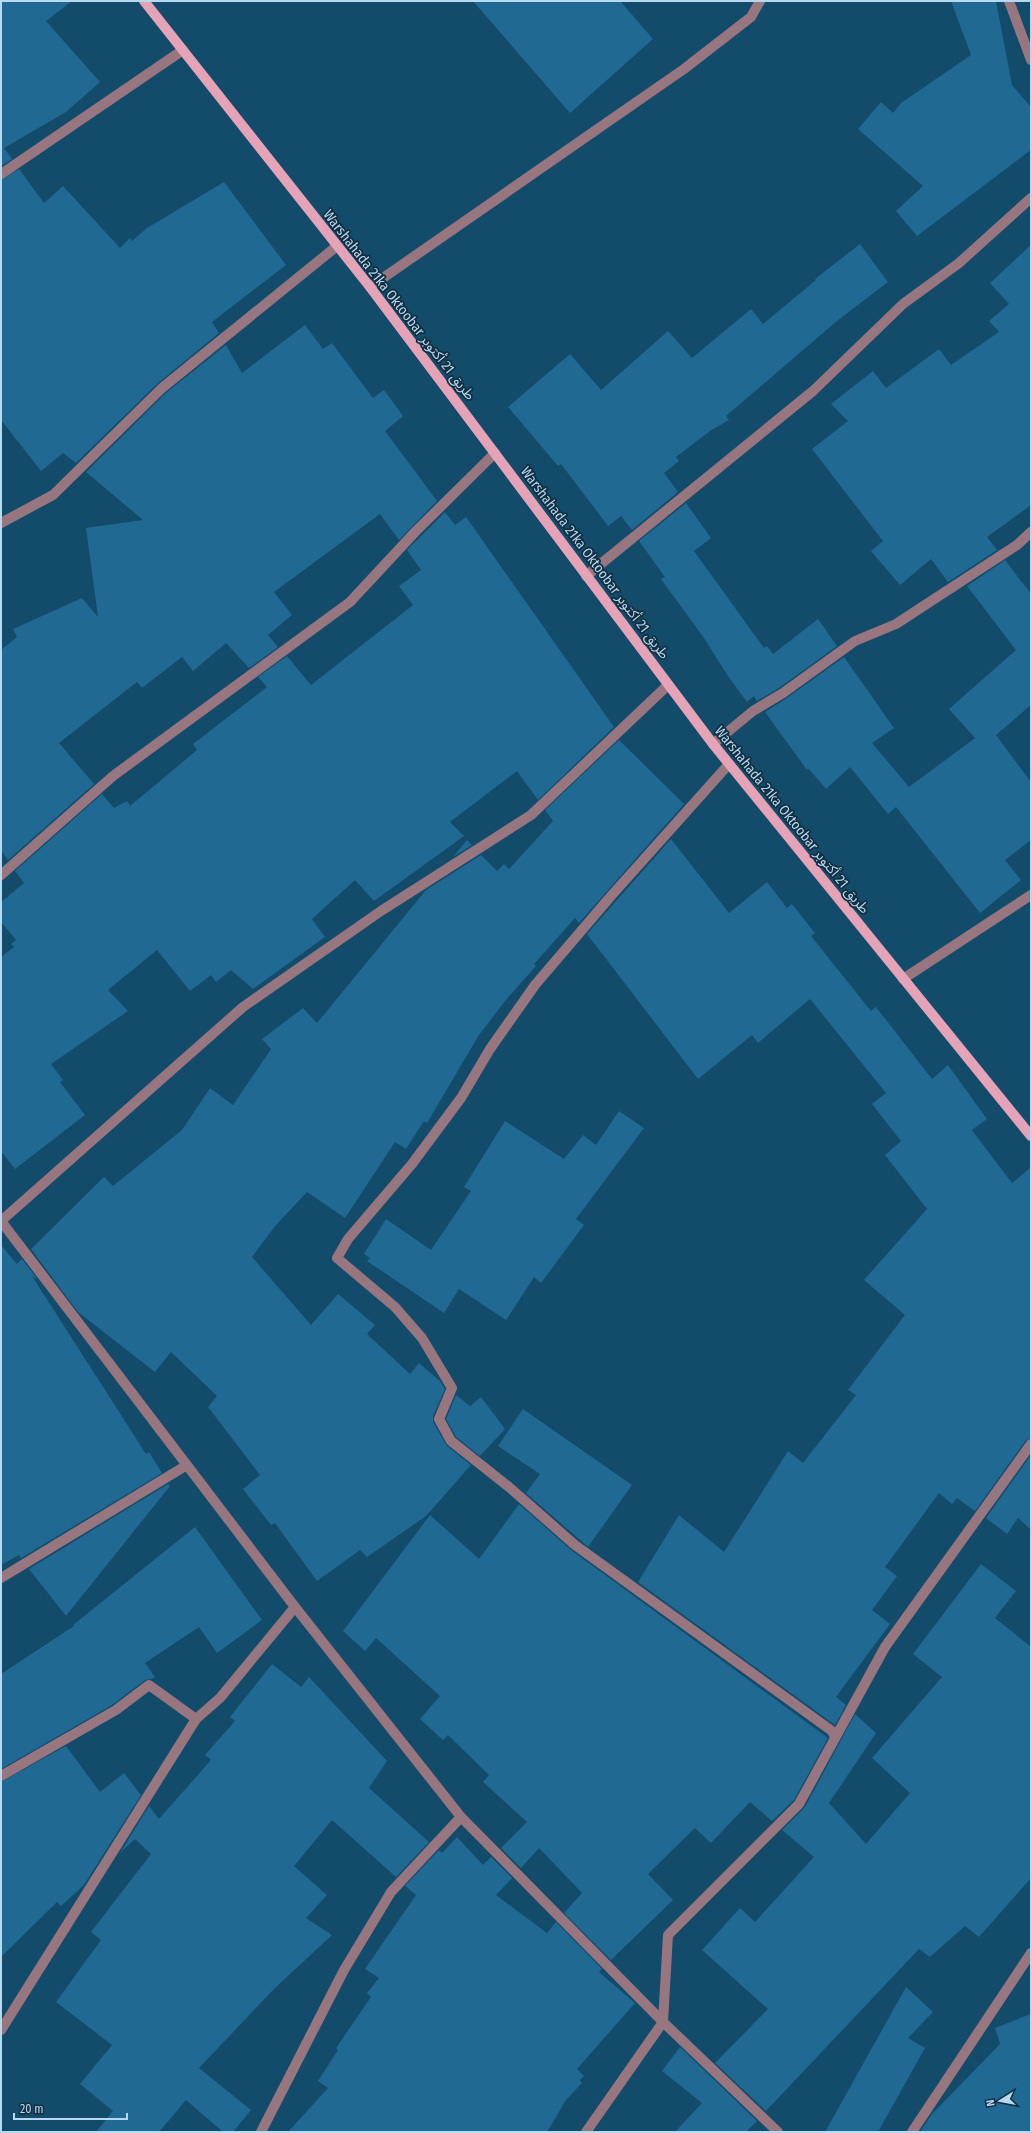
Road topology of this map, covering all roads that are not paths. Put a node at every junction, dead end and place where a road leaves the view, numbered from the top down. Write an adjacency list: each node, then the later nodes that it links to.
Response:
1 (144, 1): 4 (main road, Warshahada 21ka Oktoobar طريق 21 أكتوبر)
2 (760, 1): 9 (street)
3 (1008, 1): 5 (street)
4 (183, 50): 6 (street); 8 (main road, Warshahada 21ka Oktoobar طريق 21 أكتوبر)
5 (1031, 60)
6 (1, 174)
7 (1031, 198): 13 (street)
8 (337, 246): 9 (main road, Warshahada 21ka Oktoobar طريق 21 أكتوبر); 11 (street)
9 (370, 287): 10 (main road, Warshahada 21ka Oktoobar طريق 21 أكتوبر)
10 (495, 453): 13 (main road, Warshahada 21ka Oktoobar طريق 21 أكتوبر); 17 (street)
11 (1, 523)
12 (1031, 532): 15 (street)
13 (586, 576): 14 (main road, Warshahada 21ka Oktoobar طريق 21 أكتوبر)
14 (668, 685): 15 (main road, Warshahada 21ka Oktoobar طريق 21 أكتوبر); 21 (street)
15 (713, 744): 16 (main road, Warshahada 21ka Oktoobar طريق 21 أكتوبر)
16 (729, 764): 19 (main road, Warshahada 21ka Oktoobar طريق 21 أكتوبر); 27 (street)
17 (1, 875)
18 (1031, 895): 19 (street)
19 (903, 979): 20 (main road, Warshahada 21ka Oktoobar طريق 21 أكتوبر)
20 (1031, 1136)
21 (1, 1221): 23 (street)
22 (1031, 1444): 27 (street)
23 (186, 1465): 24 (street); 25 (street)
24 (1, 1578)
25 (295, 1607): 26 (street); 29 (street)
26 (196, 1719): 28 (street); 32 (street)
27 (835, 1737): 31 (street)
28 (1, 1776)
29 (461, 1817): 31 (street); 33 (street)
30 (1031, 1953): 36 (street)
31 (663, 2022): 34 (street); 35 (street)
32 (1, 2030)
33 (261, 2132)
34 (586, 2132)
35 (778, 2132)
36 (912, 2132)

